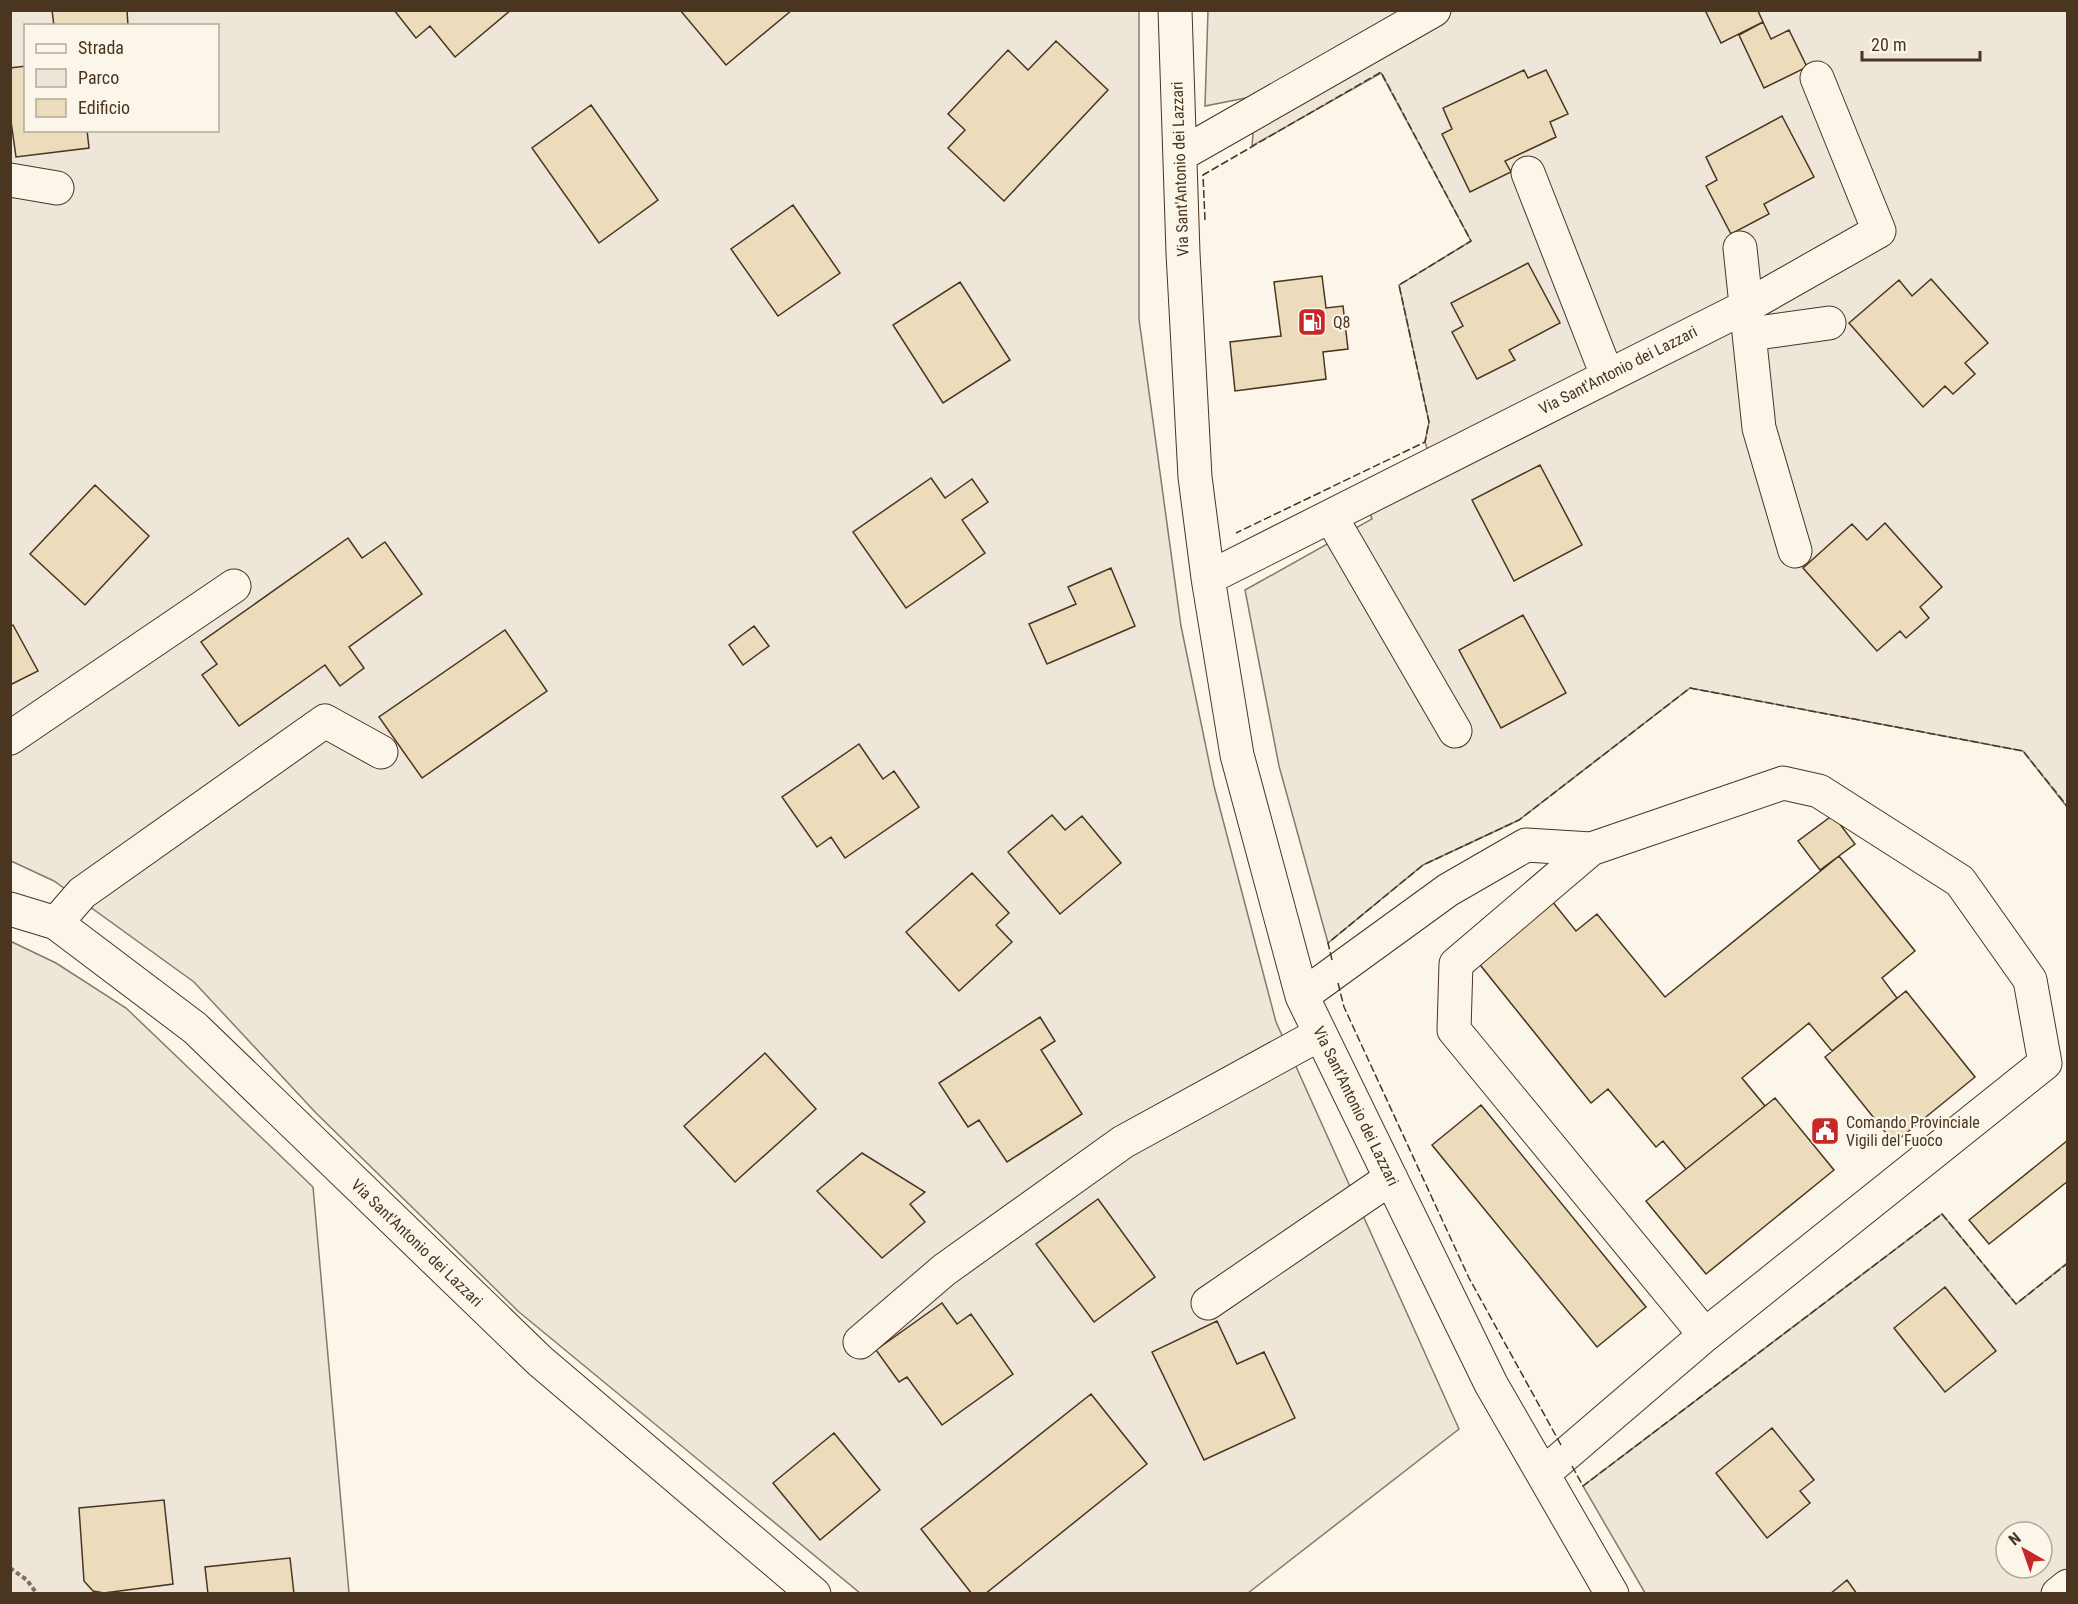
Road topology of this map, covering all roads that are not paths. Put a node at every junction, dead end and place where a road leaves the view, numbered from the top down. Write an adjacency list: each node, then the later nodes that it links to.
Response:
1 (1175, 10): 4 (street, Via Sant'Antonio dei Lazzari)
2 (1434, 10): 4 (street)
3 (1817, 78): 9 (street, Via Sant'Antonio dei Lazzari)
4 (1180, 155): 14 (street, Via Sant'Antonio dei Lazzari)
5 (1528, 172): 11 (street)
6 (10, 180): 7 (street)
7 (57, 188)
8 (1740, 248): 9 (street)
9 (1749, 320): 10 (street); 11 (street, Via Sant'Antonio dei Lazzari); 13 (street)
10 (1829, 322)
11 (1607, 375): 12 (street, Via Sant'Antonio dei Lazzari)
12 (1331, 517): 14 (street, Via Sant'Antonio dei Lazzari); 16 (street)
13 (1794, 551)
14 (1208, 578): 22 (street, Via Sant'Antonio dei Lazzari)
15 (234, 586): 17 (street)
16 (1455, 731)
17 (10, 738)
18 (381, 752): 21 (street)
19 (1591, 849): 22 (street); 26 (street); 26 (street)
20 (10, 909): 21 (street, Via Sant'Antonio dei Lazzari)
21 (56, 923): 30 (street, Via Sant'Antonio dei Lazzari)
22 (1302, 996): 23 (street, Via Sant'Antonio dei Lazzari)
23 (1320, 1034): 24 (street, Via Sant'Antonio dei Lazzari); 27 (street)
24 (1391, 1178): 25 (street); 28 (street, Via Sant'Antonio dei Lazzari)
25 (1208, 1303)
26 (1705, 1335): 28 (street)
27 (860, 1342)
28 (1544, 1473): 31 (street, Via Sant'Antonio dei Lazzari)
29 (2067, 1586): 32 (street)
30 (814, 1593)
31 (1612, 1593)
32 (2058, 1593)

